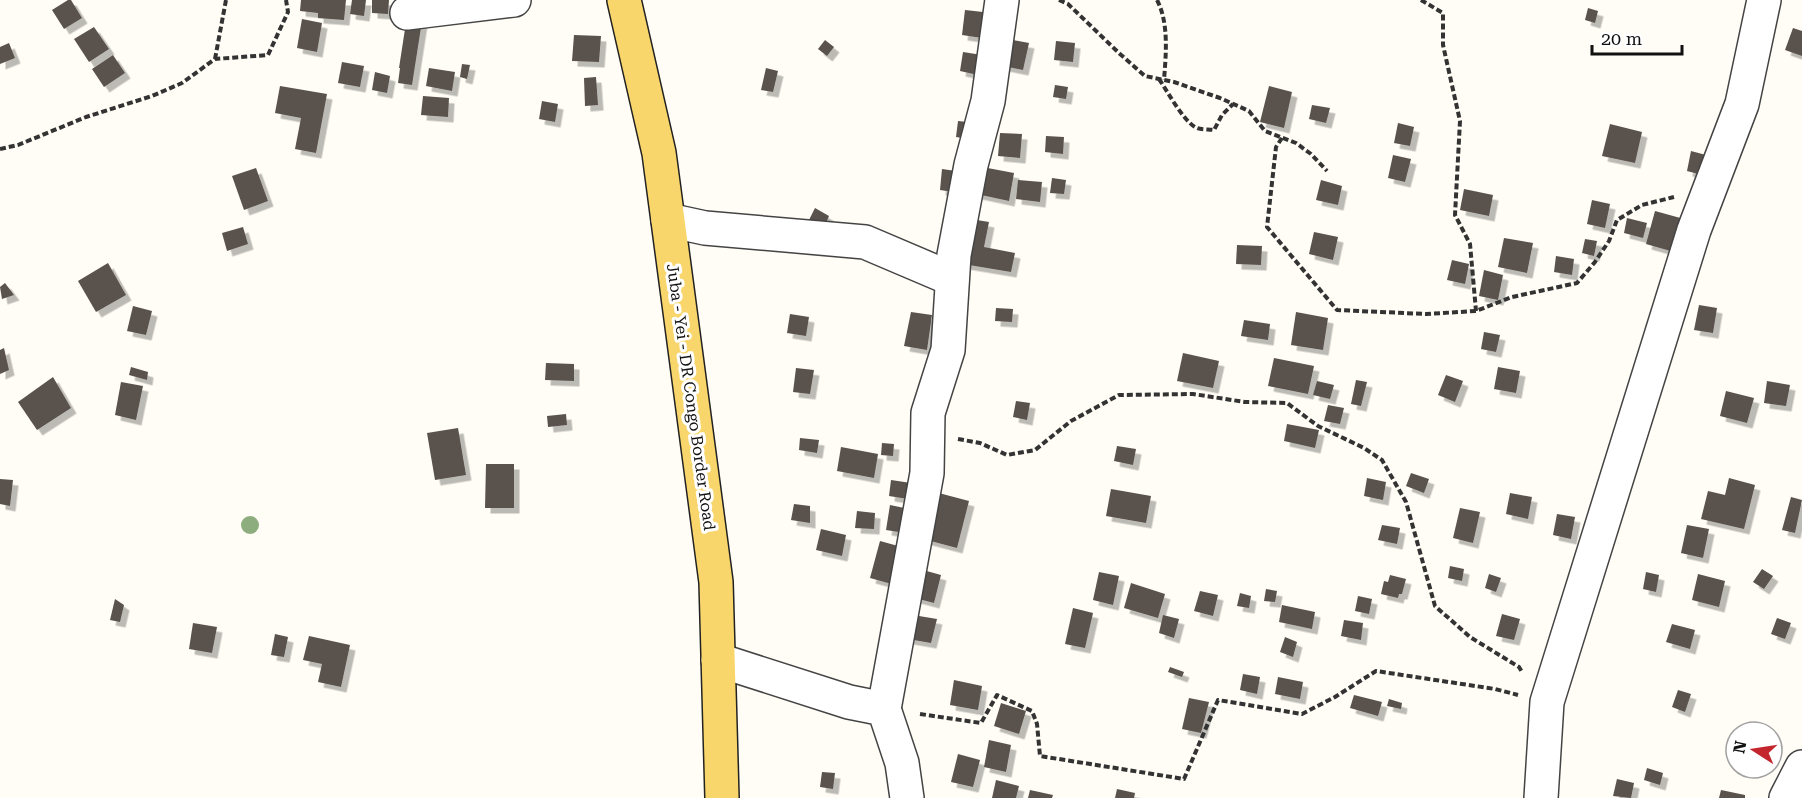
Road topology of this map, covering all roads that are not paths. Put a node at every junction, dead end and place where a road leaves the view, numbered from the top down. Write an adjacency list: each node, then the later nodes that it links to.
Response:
1 (514, 0): 5 (street)
2 (624, 0): 6 (main road, Juba - Yei - DR Congo Border Road)
3 (1002, 0): 7 (street)
4 (1764, 0): 13 (street)
5 (408, 13)
6 (668, 220): 7 (street); 8 (main road, Juba - Yei - DR Congo Border Road)
7 (952, 279): 9 (street)
8 (718, 660): 9 (street); 11 (main road, Juba - Yei - DR Congo Border Road)
9 (884, 709): 12 (street)
10 (1802, 767): 14 (street)
11 (722, 798)
12 (907, 798)
13 (1541, 798)
14 (1786, 798)

